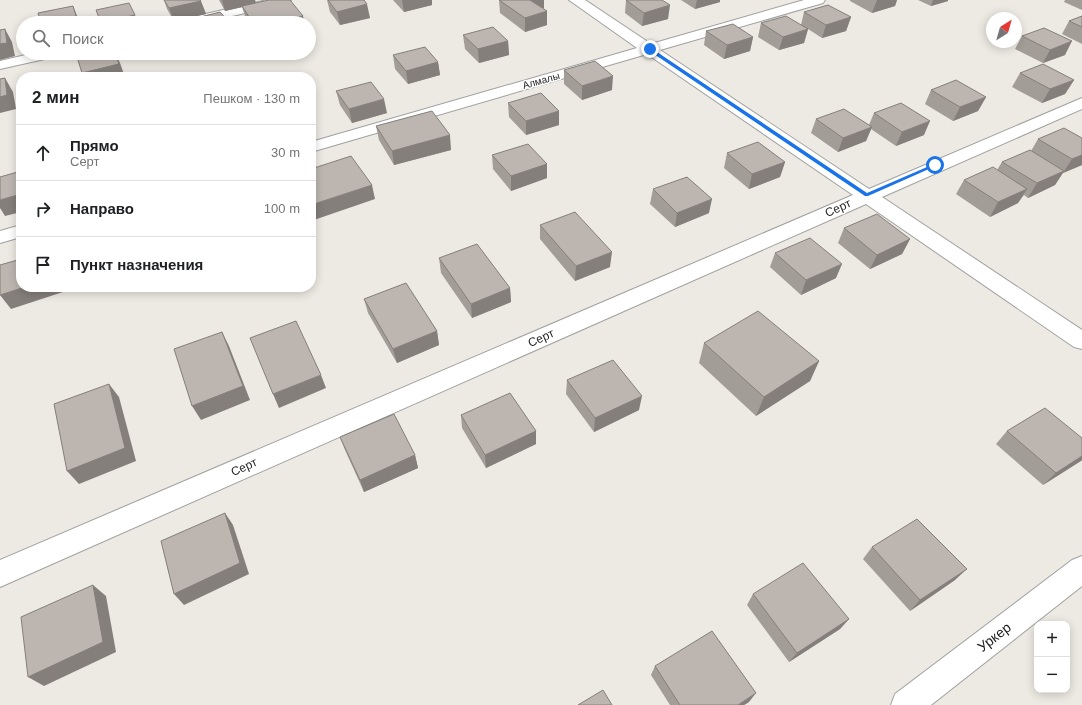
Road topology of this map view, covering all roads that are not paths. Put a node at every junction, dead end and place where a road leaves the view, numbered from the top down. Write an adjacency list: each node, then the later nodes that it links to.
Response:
1 (284, 0): 4 (street)
2 (576, 0): 5 (street)
3 (818, 0): 5 (street, Алмалы)
4 (214, 16)
5 (650, 49): 9 (street, Алмалы); 10 (street)
6 (22, 60): 7 (street)
7 (0, 65)
8 (1082, 103): 10 (street, Серт)
9 (316, 146)
10 (867, 195): 13 (street); 15 (street, Серт)
11 (16, 232): 12 (street)
12 (0, 237)
13 (1082, 341)
14 (1082, 570): 16 (street, Уркер)
15 (0, 574)
16 (906, 705)

